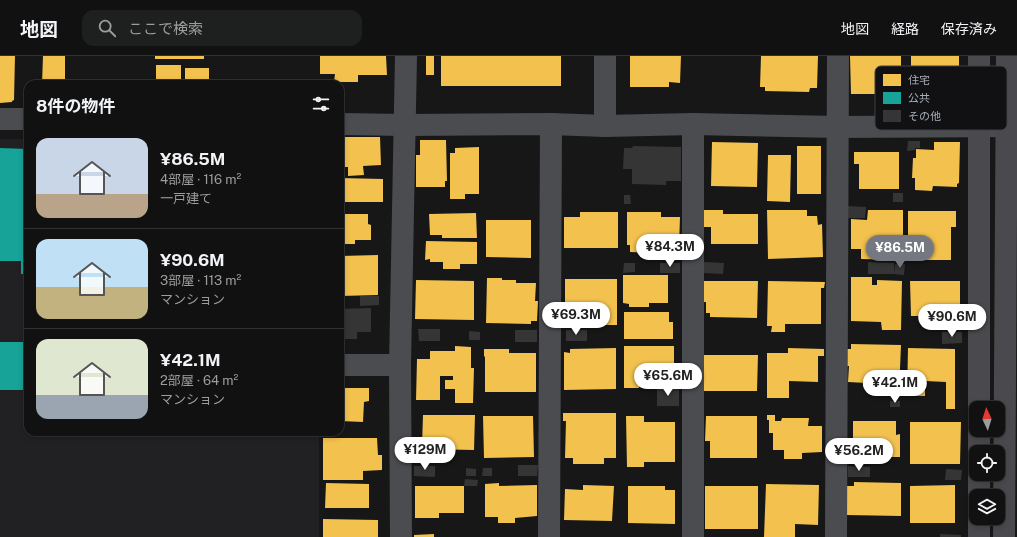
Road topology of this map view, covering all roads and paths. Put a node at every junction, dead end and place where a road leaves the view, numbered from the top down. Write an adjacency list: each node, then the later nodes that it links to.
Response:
1 (406, 56): 10 (street)
2 (605, 56): 11 (street)
3 (838, 56): 13 (street)
4 (1007, 56): 12 (street)
5 (0, 119): 6 (street)
6 (24, 119)
7 (344, 124): 10 (street)
8 (551, 124): 10 (street); 11 (street); 21 (street)
9 (693, 124): 11 (street); 13 (street); 22 (street)
10 (405, 125): 17 (street)
11 (605, 126)
12 (1012, 126): 25 (street)
13 (838, 127): 14 (street); 23 (street)
14 (875, 127)
15 (979, 130): 18 (street)
16 (344, 365): 17 (street)
17 (400, 365): 20 (street)
18 (979, 401)
19 (979, 525): 24 (street)
20 (401, 537)
21 (549, 537)
22 (693, 537)
23 (836, 537)
24 (979, 537)
25 (1004, 537)

